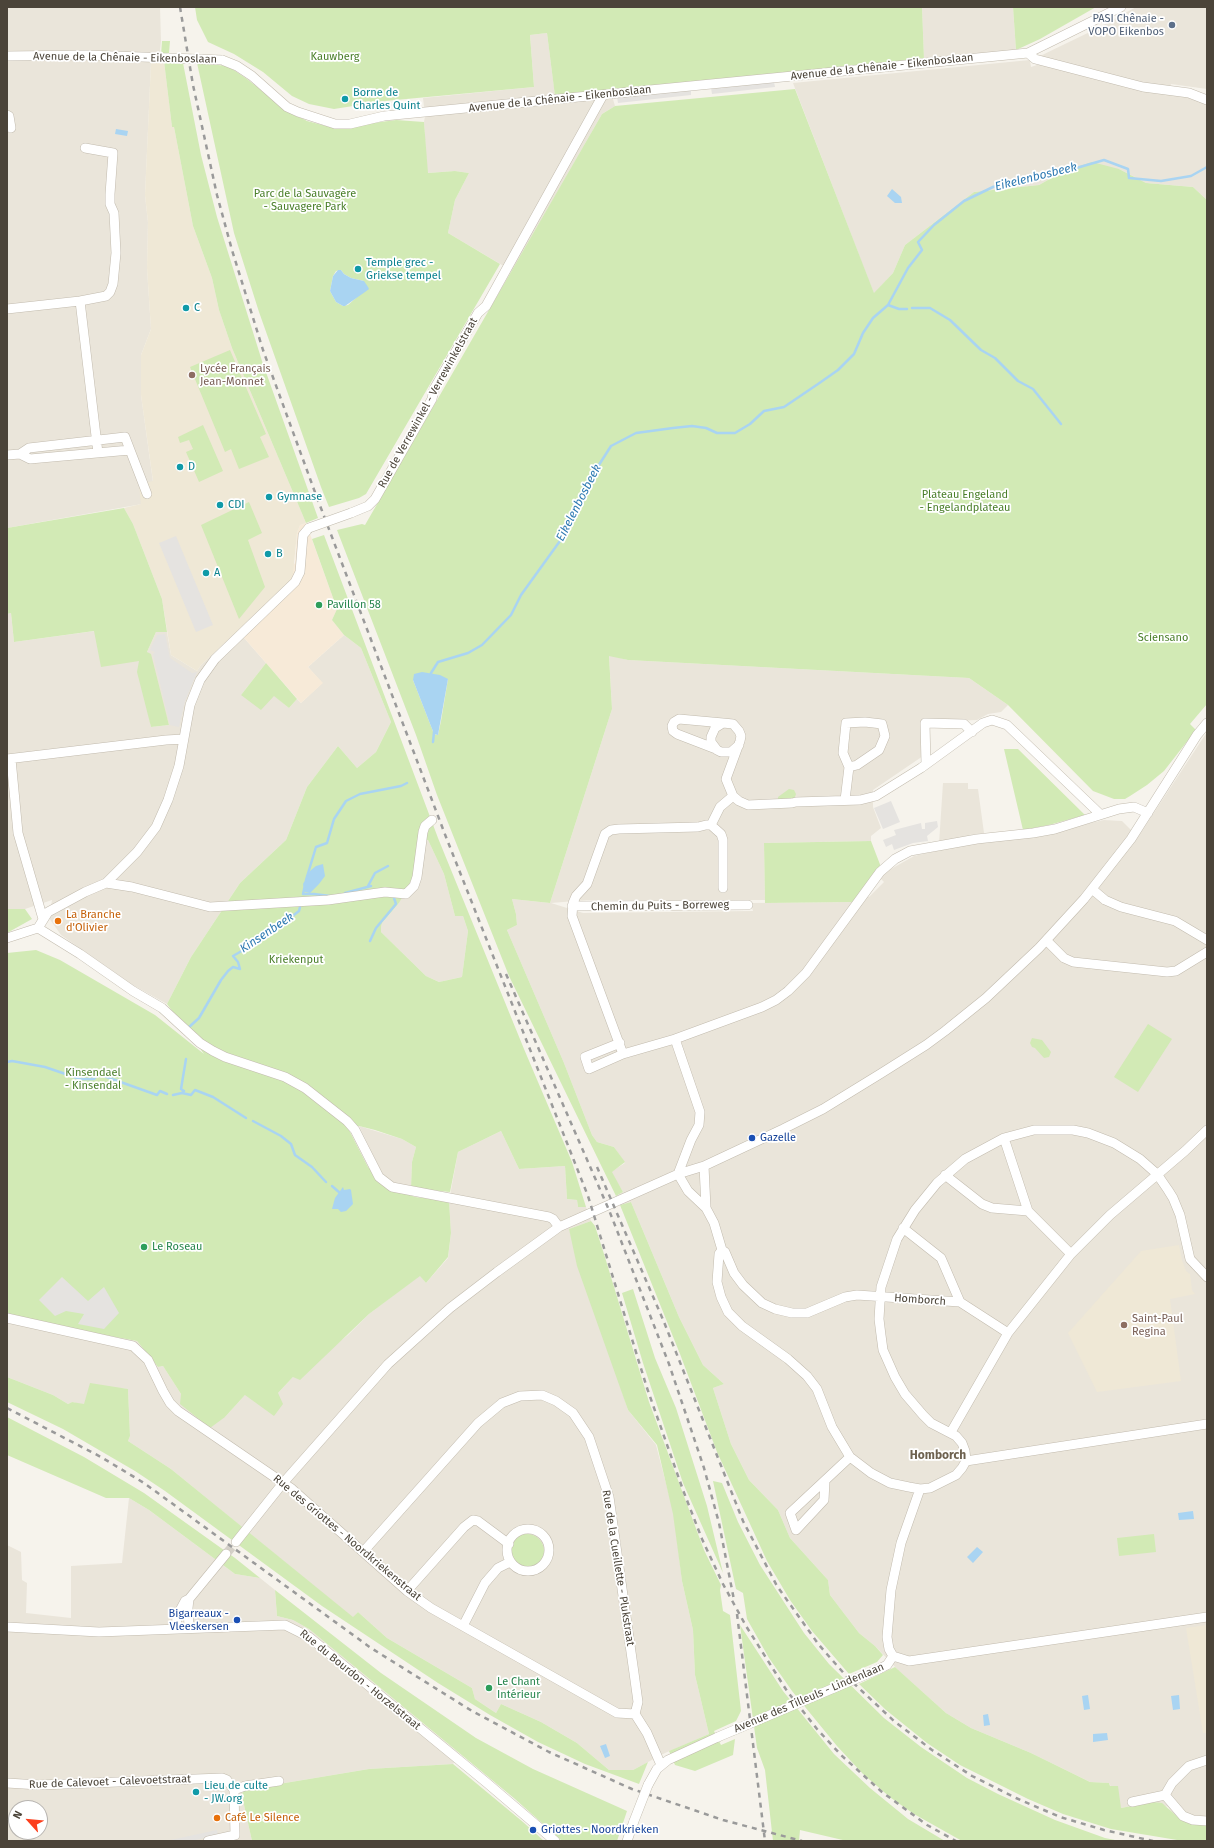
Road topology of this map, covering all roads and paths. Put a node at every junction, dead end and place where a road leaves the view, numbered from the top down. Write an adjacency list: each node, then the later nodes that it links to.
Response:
1 (1121, 7): 2 (street, Avenue de la Chênaie - Eikenboslaan)
2 (1028, 53): 4 (street, Avenue de la Chênaie - Eikenboslaan); 5 (street)
3 (7, 56): 4 (street, Avenue de la Chênaie - Eikenboslaan, bridge)
4 (603, 95): 20 (street, Rue de Verrewinkel - Verrewinkelstraat, bridge)
5 (1207, 100)
6 (7, 115): 7 (street)
7 (11, 128)
8 (85, 148): 9 (street)
9 (80, 301): 10 (street); 11 (street)
10 (7, 309)
11 (96, 441): 12 (street); 13 (street); 14 (street)
12 (130, 450): 13 (street); 16 (street)
13 (98, 453): 14 (street)
14 (20, 454): 15 (street)
15 (7, 455)
16 (147, 494)
17 (723, 723): 21 (street); 22 (street); 22 (street)
18 (1207, 723): 28 (street)
19 (972, 732): 24 (street); 24 (street); 29 (street)
20 (182, 739): 23 (street); 32 (street, Rue de Verrewinkel - Verrewinkelstraat)
21 (739, 745): 22 (street); 26 (street)
22 (717, 750)
23 (9, 759): 37 (street)
24 (926, 764): 27 (street)
25 (848, 767): 25 (street); 27 (street)
26 (733, 796): 27 (street); 31 (street)
27 (845, 800)
28 (1148, 813): 29 (street); 34 (street)
29 (1100, 814): 43 (street)
30 (432, 820): 32 (street)
31 (711, 825): 33 (street); 36 (street)
32 (106, 883): 37 (street, Rue de Verrewinkel - Verrewinkelstraat)
33 (724, 888)
34 (1092, 889): 40 (street); 41 (street)
35 (748, 905): 36 (street, Chemin du Puits - Borreweg)
36 (572, 906): 44 (street)
37 (43, 919): 38 (street, Rue de Verrewinkel - Verrewinkelstraat)
38 (38, 928): 39 (street); 54 (street)
39 (7, 938)
40 (1207, 940)
41 (1047, 941): 42 (street); 48 (street)
42 (1207, 952)
43 (675, 1039): 45 (street); 49 (street)
44 (620, 1043): 45 (street); 45 (street)
45 (623, 1054)
46 (1207, 1130): 50 (street)
47 (1004, 1138): 50 (street); 51 (street); 53 (street)
48 (704, 1166): 49 (street); 52 (street)
49 (678, 1174): 52 (street); 54 (street)
50 (1157, 1174): 57 (street); 58 (street)
51 (945, 1175): 53 (street); 55 (street)
52 (706, 1208): 56 (street, Homborch)
53 (1028, 1211): 57 (street)
54 (559, 1228): 68 (street)
55 (903, 1228): 59 (street); 60 (street, Homborch)
56 (722, 1250): 59 (street, Homborch); 65 (street)
57 (1071, 1254): 62 (street)
58 (1207, 1277)
59 (880, 1297): 60 (street, Homborch); 64 (street)
60 (960, 1302): 62 (street, Homborch)
61 (7, 1318): 68 (street, Rue des Griottes - Noordkriekenstraat)
62 (1008, 1333): 64 (street)
63 (1207, 1424): 66 (street)
64 (951, 1432): 66 (street)
65 (850, 1457): 67 (street); 69 (street)
66 (966, 1461): 69 (street)
67 (825, 1481): 67 (street)
68 (283, 1483): 70 (street); 72 (street, Rue des Griottes - Noordkriekenstraat)
69 (920, 1489): 82 (street)
70 (236, 1542)
71 (508, 1544): 74 (street); 74 (street); 75 (street)
72 (363, 1552): 75 (street, Rue des Griottes - Noordkriekenstraat); 83 (street, Rue de la Cueillette - Plukstraat)
73 (226, 1554): 76 (street)
74 (510, 1562): 78 (street)
75 (407, 1591): 78 (street, Rue des Griottes - Noordkriekenstraat)
76 (189, 1599): 80 (street); 81 (street)
77 (1207, 1616): 82 (street, Avenue des Tilleuls - Lindenlaan)
78 (463, 1626): 83 (street, Rue des Griottes - Noordkriekenstraat)
79 (7, 1627): 80 (street, Rue du Bourdon - Horzelstraat)
80 (176, 1628): 81 (street, Rue du Bourdon - Horzelstraat)
81 (189, 1628): 93 (street, Rue du Bourdon - Horzelstraat)
82 (893, 1656): 85 (street, Avenue des Tilleuls - Lindenlaan, bridge)
83 (635, 1714): 85 (street)
84 (1207, 1760): 89 (street)
85 (661, 1765): 94 (street, Avenue des Tilleuls - Lindenlaan, bridge)
86 (279, 1781): 88 (street)
87 (7, 1783): 88 (street, Rue de Calevoet - Calevoetstraat)
88 (234, 1790): 92 (street)
89 (1166, 1795): 90 (street); 91 (street)
90 (1132, 1802)
91 (1207, 1821)
92 (208, 1841)
93 (554, 1841)
94 (627, 1841)

